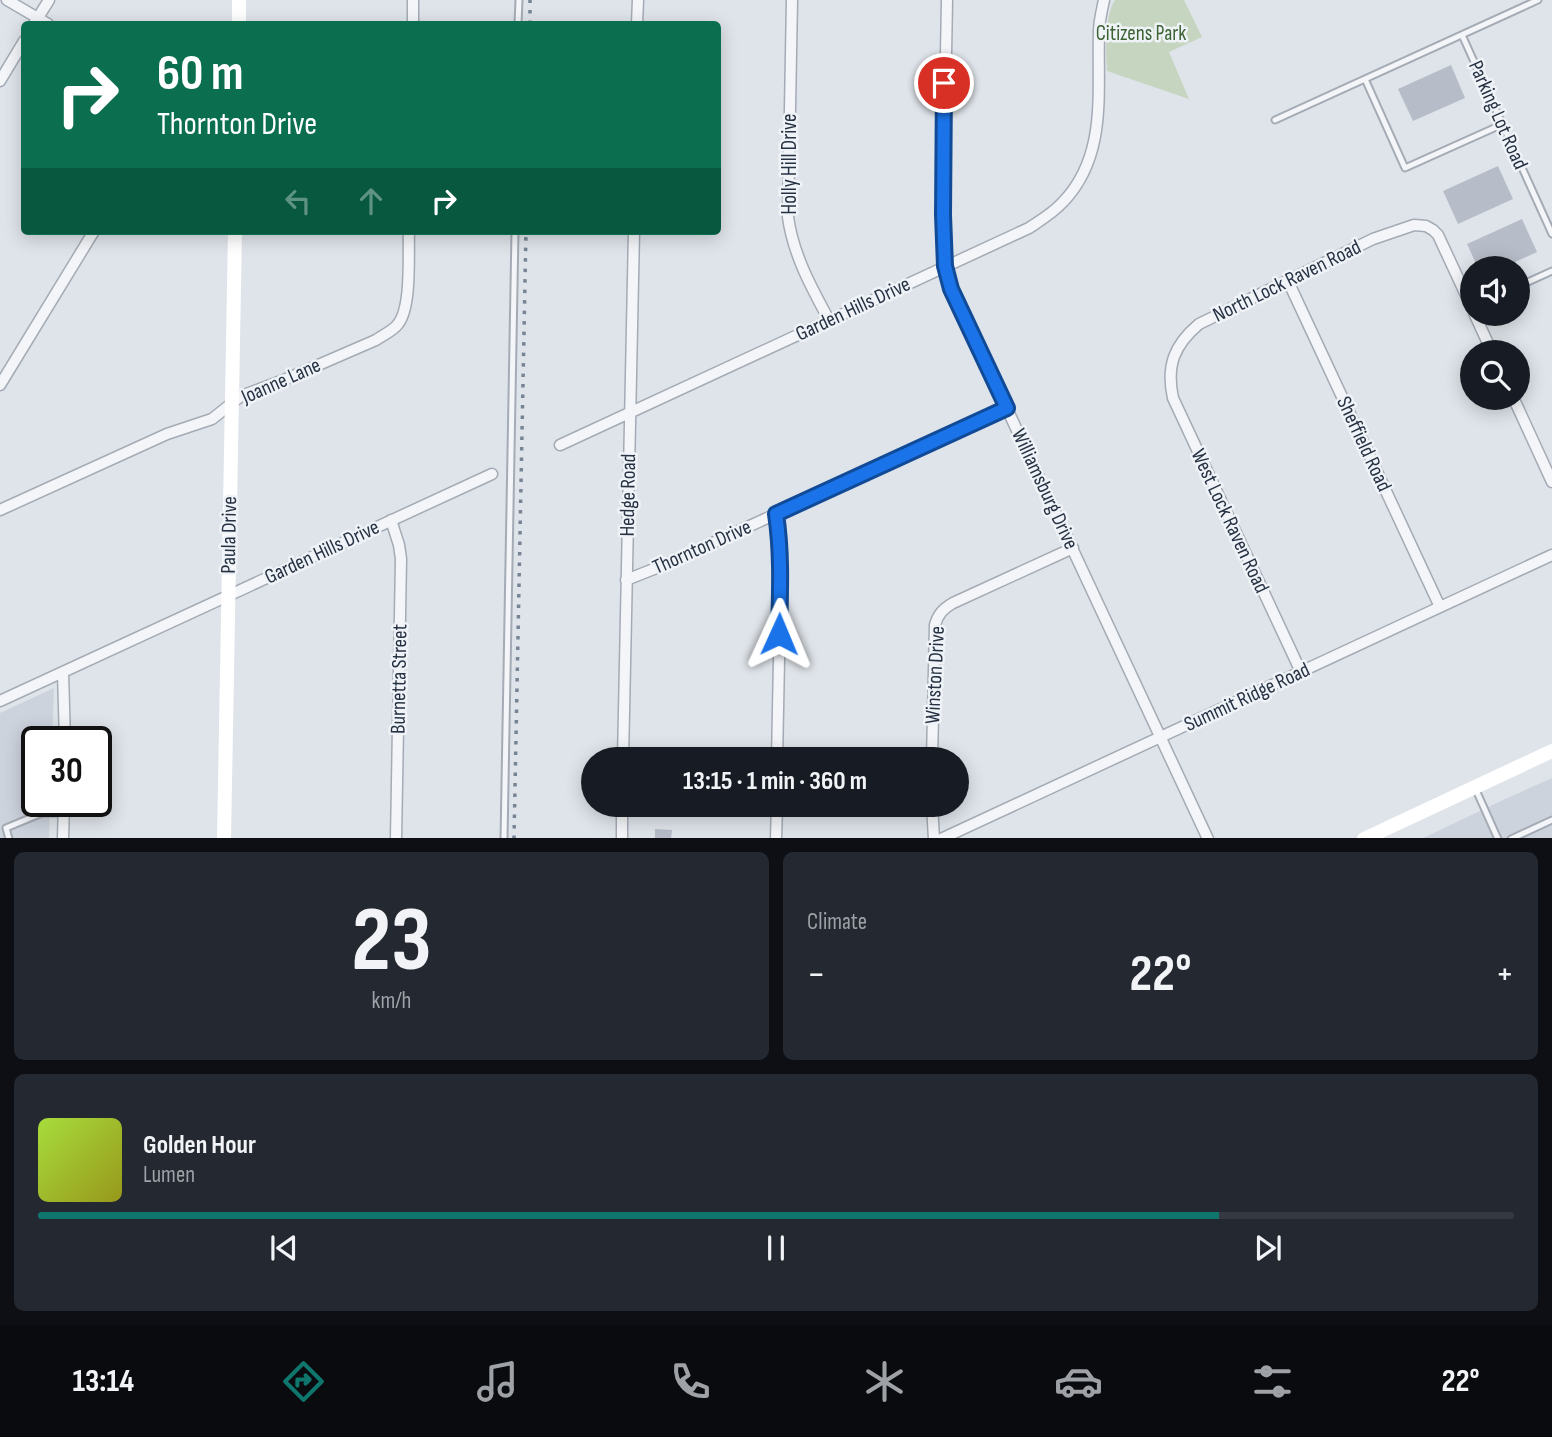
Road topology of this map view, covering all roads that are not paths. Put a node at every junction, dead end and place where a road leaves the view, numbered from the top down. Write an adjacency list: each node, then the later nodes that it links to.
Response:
1 (8, 0): 11 (street)
2 (49, 0): 12 (street)
3 (239, 0): 13 (street)
4 (413, 0): 14 (street)
5 (519, 0): 15 (lane)
6 (638, 0): 16 (street)
7 (792, 0): 34 (street, Holly Hill Drive)
8 (947, 0): 29 (street, Williamsburg Drive)
9 (1104, 0): 29 (street, Garden Hills Drive)
10 (1538, 0): 17 (lane)
11 (35, 21)
12 (37, 21)
13 (239, 21)
14 (412, 21)
15 (519, 21)
16 (637, 21)
17 (1462, 35): 19 (lane); 22 (lane, Parking Lot Road)
18 (21, 46): 20 (street)
19 (1366, 79): 21 (lane); 22 (lane)
20 (0, 81)
21 (1275, 120)
22 (1503, 124): 23 (lane, Parking Lot Road)
23 (1552, 234)
24 (92, 235): 36 (street)
25 (235, 235): 37 (street, Paula Drive)
26 (409, 235): 37 (street, Joanne Lane)
27 (515, 235): 72 (lane)
28 (634, 235): 40 (street, Hedge Road)
29 (945, 266): 34 (street, Garden Hills Drive); 38 (street, Williamsburg Drive)
30 (1552, 271): 32 (lane)
31 (1288, 281): 33 (street, North Lock Raven Road); 35 (street, North Lock Raven Road); 51 (street, Sheffield Road)
32 (1530, 281)
33 (1460, 282)
34 (829, 320): 40 (street, Garden Hills Drive)
35 (1171, 366): 53 (street, West Lock Raven Road)
36 (0, 385)
37 (232, 403): 44 (street, Joanne Lane); 50 (street, Paula Drive)
38 (1007, 408): 45 (street, Thornton Drive); 47 (street, Williamsburg Drive)
39 (1519, 410): 43 (street)
40 (630, 413): 41 (street, Garden Hills Drive); 49 (street, Hedge Road)
41 (561, 445)
42 (492, 474): 46 (street, Garden Hills Drive)
43 (1552, 482)
44 (1, 506)
45 (776, 514): 49 (street, Thornton Drive); 58 (street)
46 (391, 520): 50 (street, Garden Hills Drive); 71 (street, Burnetta Street)
47 (1073, 548): 56 (street, Williamsburg Drive); 59 (street, Winston Drive)
48 (1552, 555): 51 (street, Summit Ridge Road)
49 (626, 580): 57 (street, Hedge Road)
50 (229, 595): 52 (street, Garden Hills Drive); 70 (street, Paula Drive)
51 (1440, 607): 53 (street, Summit Ridge Road)
52 (64, 672): 54 (street, Garden Hills Drive); 55 (street)
53 (1301, 672): 56 (street, Summit Ridge Road)
54 (0, 701)
55 (65, 726)
56 (1160, 738): 76 (street, Summit Ridge Road); 77 (street, Williamsburg Drive)
57 (623, 747)
58 (777, 747)
59 (932, 747)
60 (1552, 751): 61 (street)
61 (1475, 787): 78 (street); 79 (lane)
62 (32, 817): 68 (lane)
63 (64, 817): 69 (street)
64 (622, 817): 73 (street)
65 (777, 817): 74 (street)
66 (933, 817): 75 (street)
67 (1552, 820): 80 (lane)
68 (9, 838)
69 (63, 838)
70 (224, 838)
71 (396, 838)
72 (504, 838)
73 (622, 838)
74 (776, 838)
75 (934, 838)
76 (941, 838)
77 (1208, 838)
78 (1364, 838)
79 (1498, 838)
80 (1511, 838)

